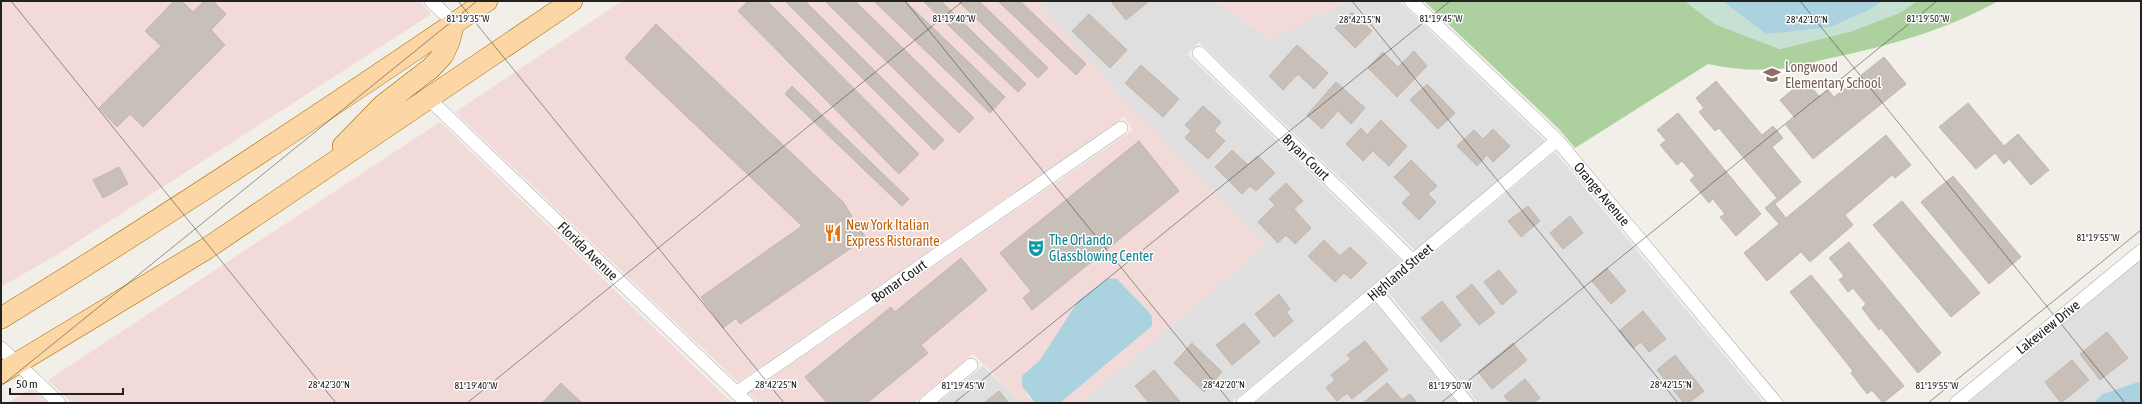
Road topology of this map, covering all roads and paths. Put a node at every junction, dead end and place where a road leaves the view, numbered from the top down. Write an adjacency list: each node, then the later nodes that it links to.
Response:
1 (431, 1): 5 (street)
2 (486, 1): 5 (main road)
3 (1411, 1): 9 (street, Orange Avenue)
4 (565, 3): 7 (main road)
5 (454, 23): 10 (main road); 14 (main road)
6 (1199, 53): 12 (street, Bryan Court)
7 (429, 99): 10 (main road); 18 (street, Florida Avenue)
8 (1121, 128): 18 (street, Bomar Court)
9 (1557, 140): 12 (street, Highland Street); 24 (street, Orange Avenue)
10 (314, 176): 17 (main road)
11 (2141, 251): 25 (street, Lakeview Drive)
12 (1414, 261): 13 (street, Highland Street)
13 (1376, 292): 22 (street, Highland Street); 23 (street)
14 (1, 318)
15 (1, 348): 17 (street)
16 (971, 365): 21 (street)
17 (9, 368): 19 (street)
18 (736, 393): 20 (street, Florida Avenue)
19 (59, 403)
20 (747, 403)
21 (926, 403)
22 (1243, 403)
23 (1467, 403)
24 (1776, 403)
25 (1956, 403)

